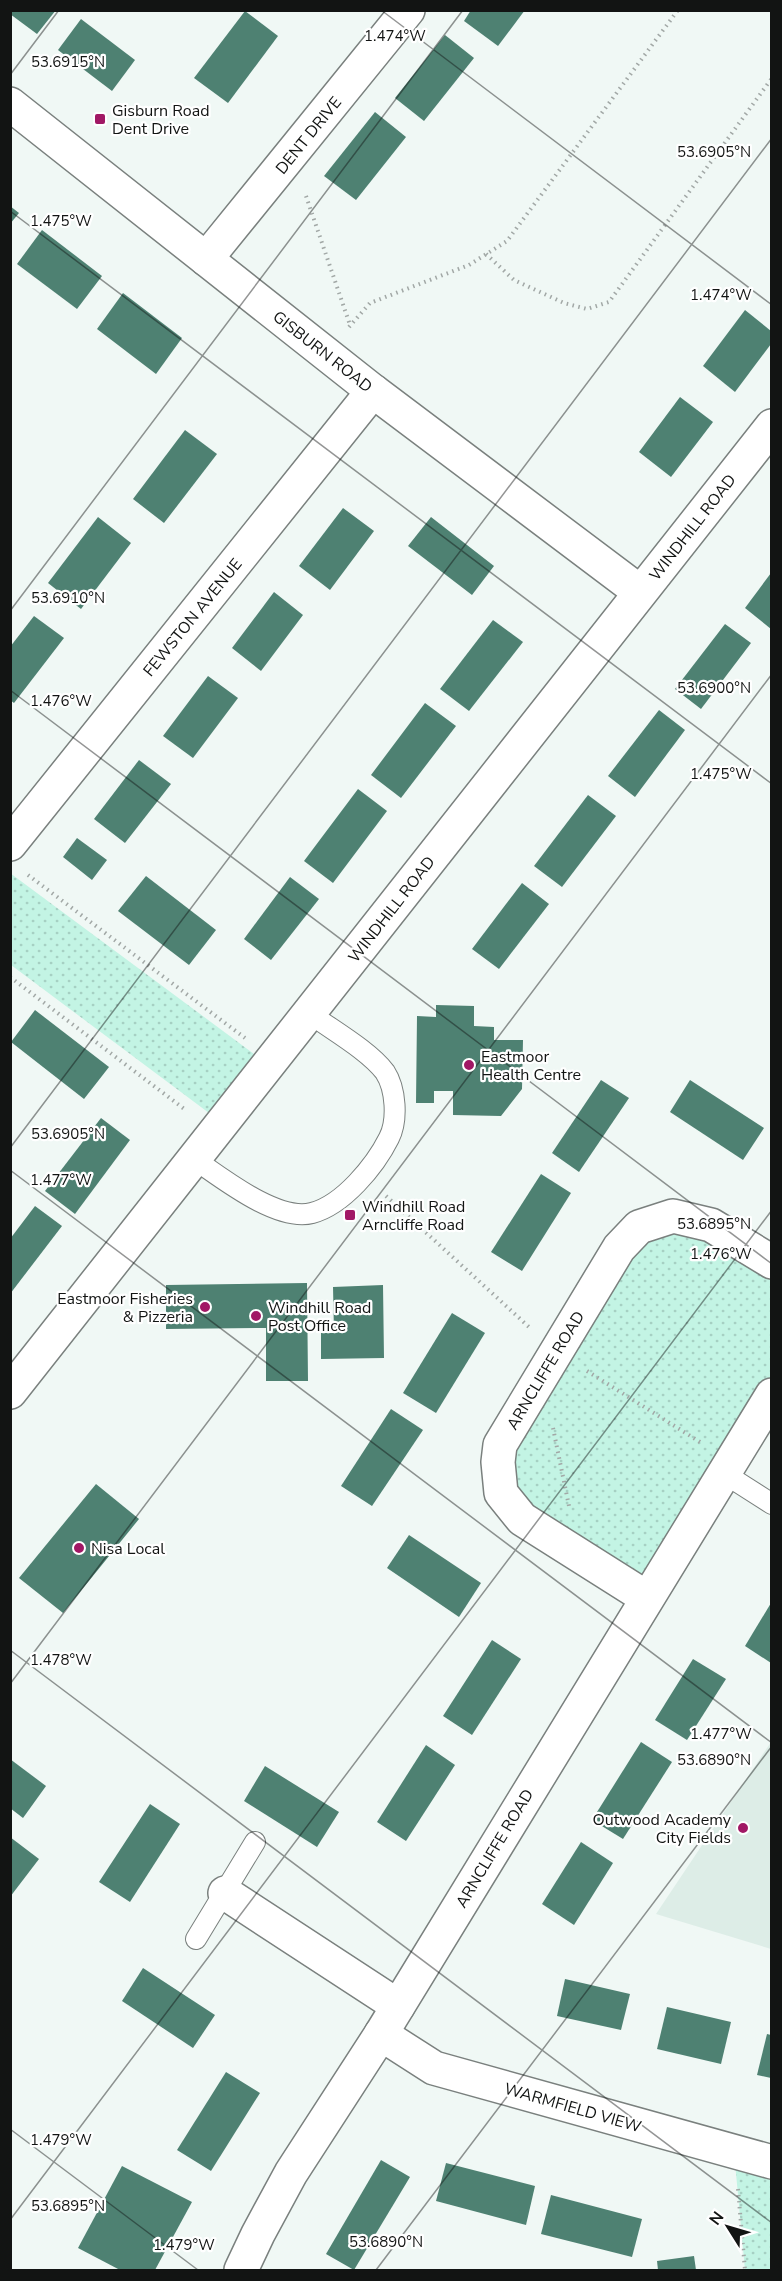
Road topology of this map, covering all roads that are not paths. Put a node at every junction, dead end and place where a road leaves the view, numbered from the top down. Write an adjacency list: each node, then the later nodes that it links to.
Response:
1 (408, 10): 3 (street, DENT DRIVE)
2 (10, 104): 3 (street, GISBURN ROAD)
3 (206, 259): 4 (street, GISBURN ROAD)
4 (373, 391): 6 (street, GISBURN ROAD); 7 (street, FEWSTON AVENUE)
5 (771, 426): 6 (street, WINDHILL ROAD)
6 (640, 592): 8 (street, WINDHILL ROAD)
7 (15, 856)
8 (309, 1013): 9 (street, WINDHILL ROAD); 9 (lane)
9 (194, 1159): 11 (street, WINDHILL ROAD)
10 (771, 1262): 15 (street, ARNCLIFFE ROAD)
11 (10, 1392)
12 (771, 1395): 13 (street, ARNCLIFFE ROAD)
13 (725, 1474): 14 (lane); 15 (street, ARNCLIFFE ROAD)
14 (771, 1504)
15 (647, 1598): 19 (street, ARNCLIFFE ROAD)
16 (255, 1842): 17 (lane)
17 (225, 1893): 18 (lane); 19 (street)
18 (196, 1939)
19 (398, 2006): 20 (street, ARNCLIFFE ROAD)
20 (381, 2034): 21 (street, WARMFIELD VIEW); 22 (street, ARNCLIFFE ROAD)
21 (771, 2162)
22 (241, 2271)

